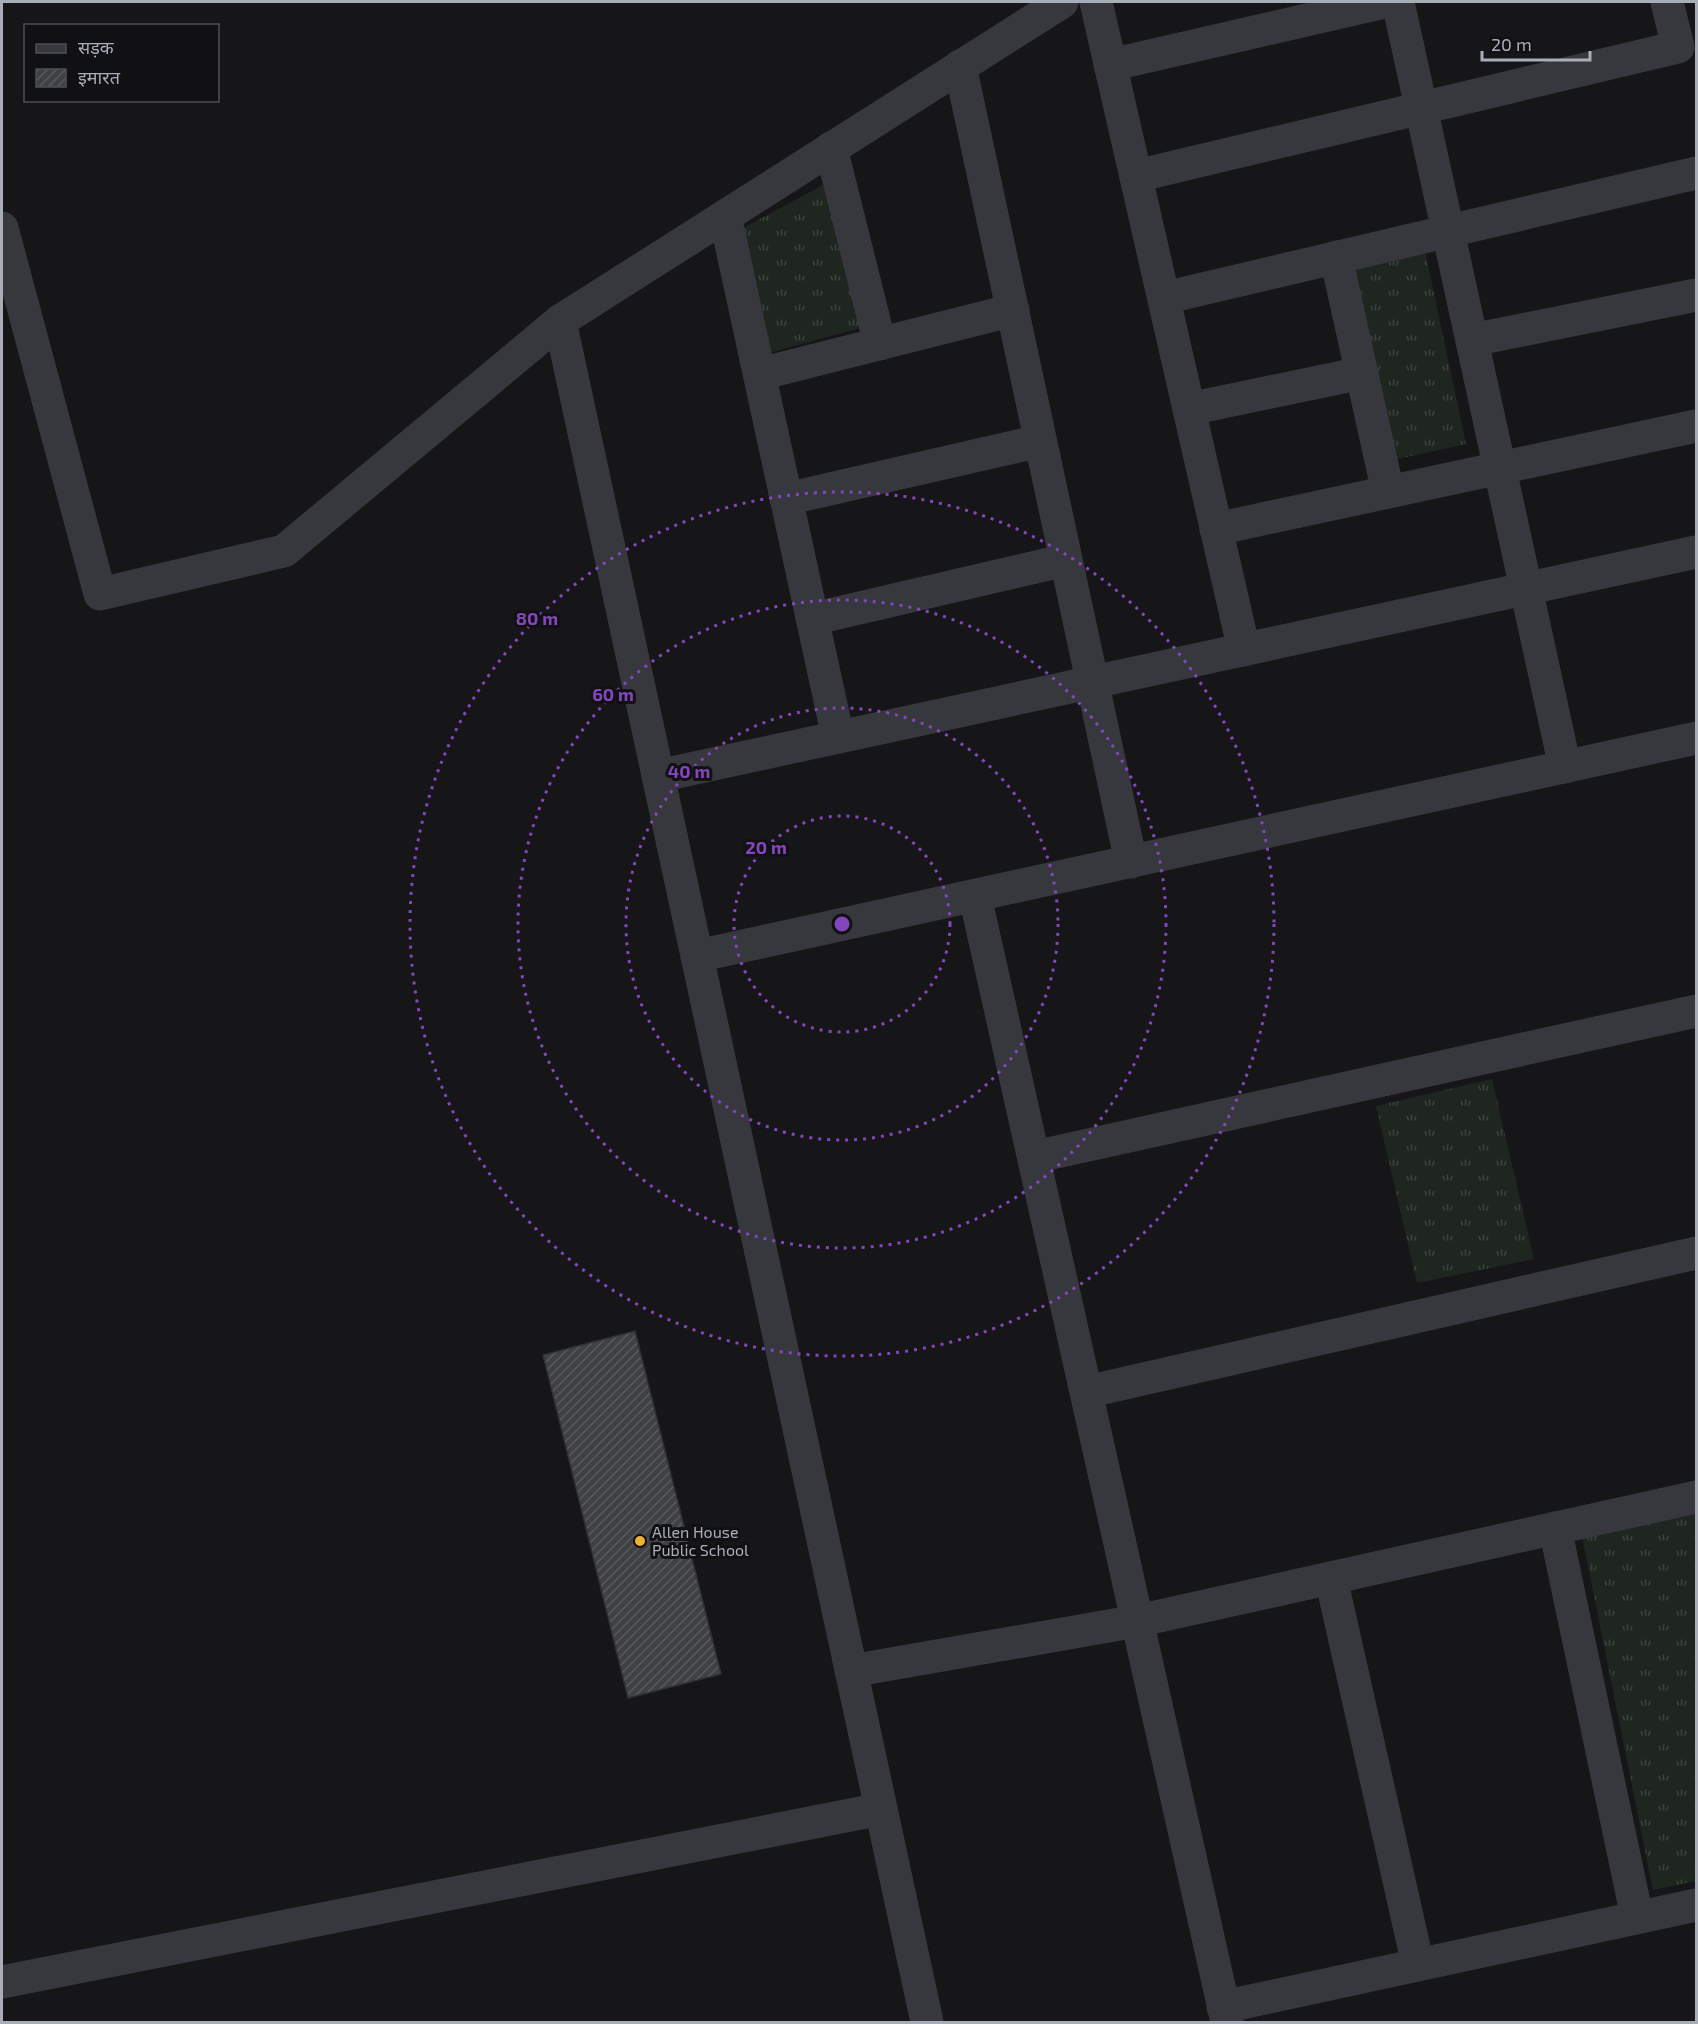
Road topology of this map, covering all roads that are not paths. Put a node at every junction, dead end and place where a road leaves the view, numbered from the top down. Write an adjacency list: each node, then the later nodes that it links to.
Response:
1 (1062, 2): 7 (street)
2 (1096, 2): 6 (street)
3 (1385, 2): 6 (street)
4 (1398, 2): 8 (street)
5 (1667, 2): 8 (street)
6 (1110, 65): 11 (street)
7 (960, 66): 9 (street); 18 (street)
8 (1422, 108): 11 (street); 14 (street)
9 (831, 148): 12 (street); 21 (street)
10 (1696, 173): 14 (street)
11 (1136, 176): 17 (street)
12 (725, 216): 19 (street); 22 (street)
13 (2, 228): 19 (street)
14 (1448, 231): 15 (street); 20 (street)
15 (1336, 257): 17 (street); 23 (street)
16 (1696, 295): 20 (street)
17 (1164, 298): 24 (street)
18 (1013, 310): 21 (street); 26 (street)
19 (560, 321): 40 (street)
20 (1472, 340): 27 (street)
21 (880, 344): 22 (street)
22 (760, 374): 29 (street)
23 (1362, 374): 24 (street); 28 (street)
24 (1189, 409): 30 (street)
25 (1696, 426): 27 (street)
26 (1040, 441): 29 (street); 32 (street)
27 (1500, 468): 28 (street); 33 (street)
28 (1388, 492): 30 (street)
29 (786, 500): 34 (street)
30 (1216, 528): 35 (street)
31 (1696, 552): 33 (street)
32 (1066, 560): 34 (street); 36 (street)
33 (1526, 588): 35 (street); 39 (street)
34 (812, 620): 37 (street)
35 (1244, 650): 36 (street)
36 (1092, 682): 37 (street); 41 (street)
37 (838, 737): 40 (street)
38 (1696, 738): 39 (street)
39 (1565, 767): 41 (street)
40 (658, 776): 43 (street)
41 (1131, 862): 42 (street)
42 (975, 896): 43 (street); 45 (street)
43 (697, 956): 52 (street)
44 (1696, 1011): 45 (street)
45 (1034, 1157): 47 (street)
46 (1696, 1254): 47 (street)
47 (1086, 1392): 51 (street)
48 (1696, 1497): 49 (street)
49 (1554, 1528): 50 (street); 55 (street)
50 (1331, 1578): 51 (street); 56 (street)
51 (1137, 1621): 52 (street); 58 (street)
52 (851, 1671): 53 (street)
53 (881, 1809): 57 (street); 59 (street)
54 (1696, 1905): 55 (street)
55 (1637, 1917): 56 (street)
56 (1418, 1965): 58 (street)
57 (2, 1982)
58 (1225, 2015)
59 (927, 2022)

